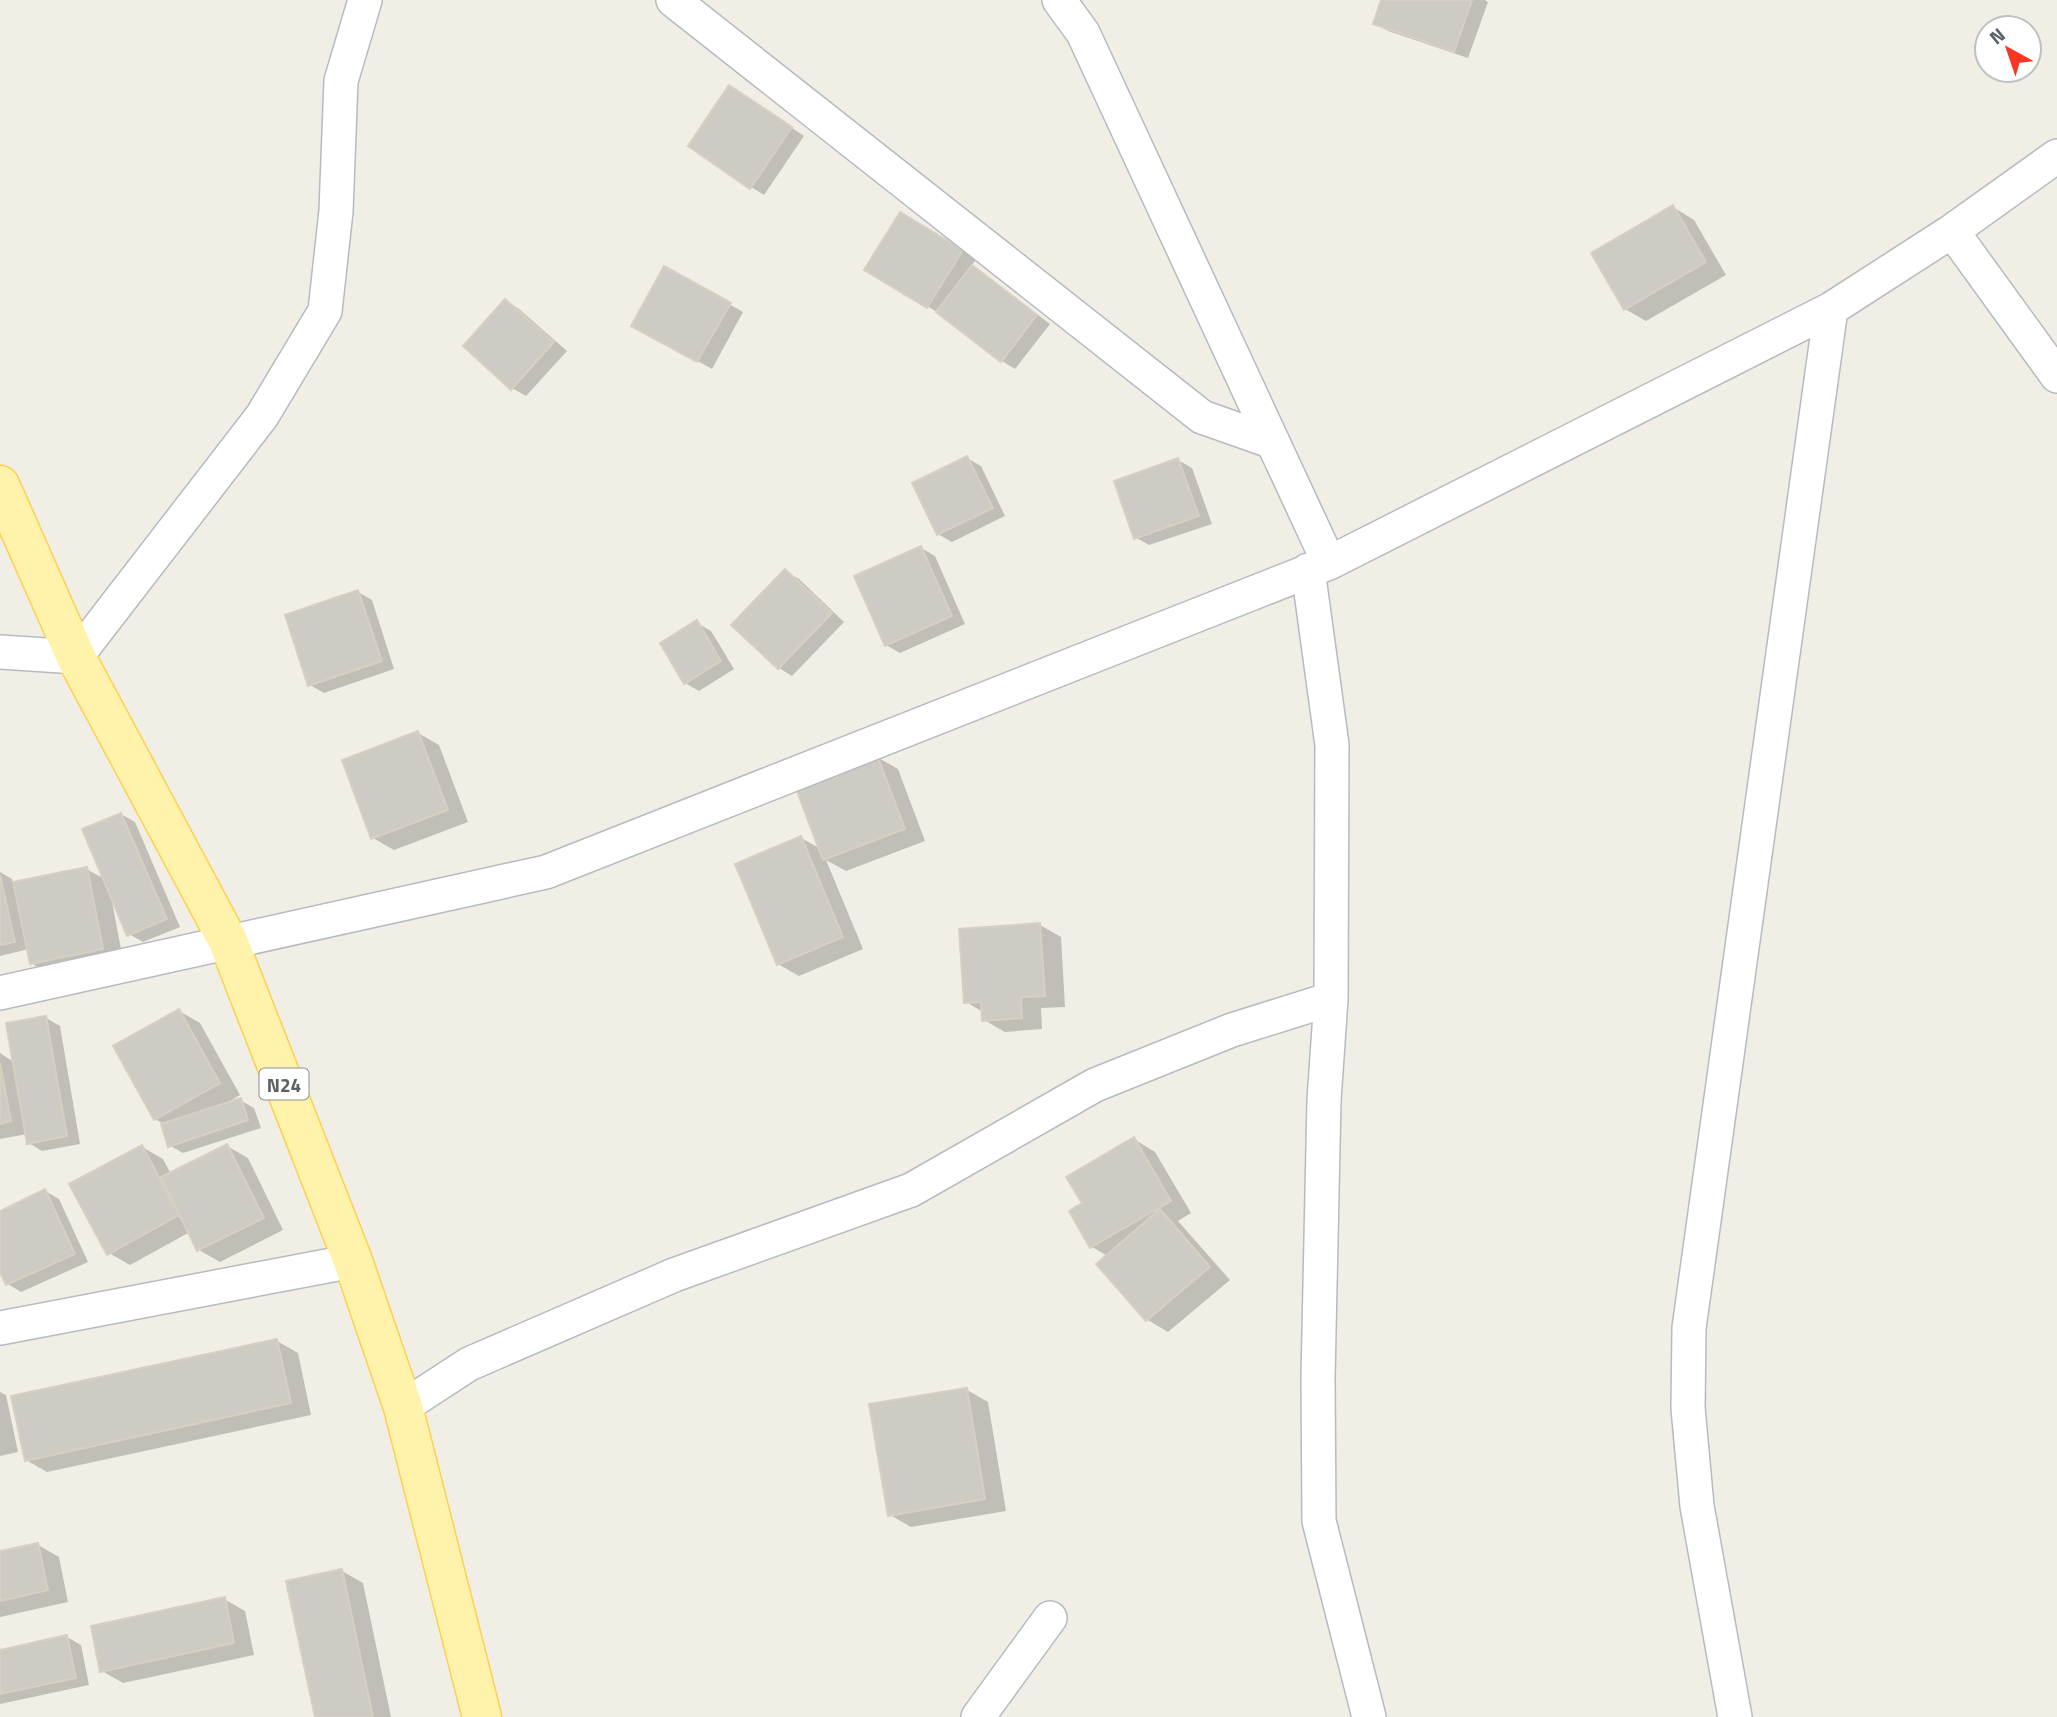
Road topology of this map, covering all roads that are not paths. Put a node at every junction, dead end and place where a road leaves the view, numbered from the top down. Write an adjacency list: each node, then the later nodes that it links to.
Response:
1 (365, 0): 12 (street)
2 (673, 0): 8 (street)
3 (1059, 0): 8 (street)
4 (2057, 156): 5 (street)
5 (1952, 231): 6 (street); 7 (street)
6 (1831, 309): 10 (street); 23 (street)
7 (2057, 376)
8 (1273, 442): 10 (street)
9 (0, 485): 12 (main road, N24)
10 (1319, 567): 13 (street); 15 (street)
11 (0, 652): 12 (street)
12 (75, 657): 13 (main road, N24)
13 (228, 941): 14 (street); 16 (main road, N24)
14 (0, 993)
15 (1331, 999): 18 (street); 22 (street)
16 (353, 1261): 17 (street); 18 (main road, N24)
17 (0, 1328)
18 (403, 1407): 20 (main road, N24)
19 (1050, 1618): 21 (street)
20 (482, 1717)
21 (978, 1717)
22 (1369, 1717)
23 (1735, 1717)

